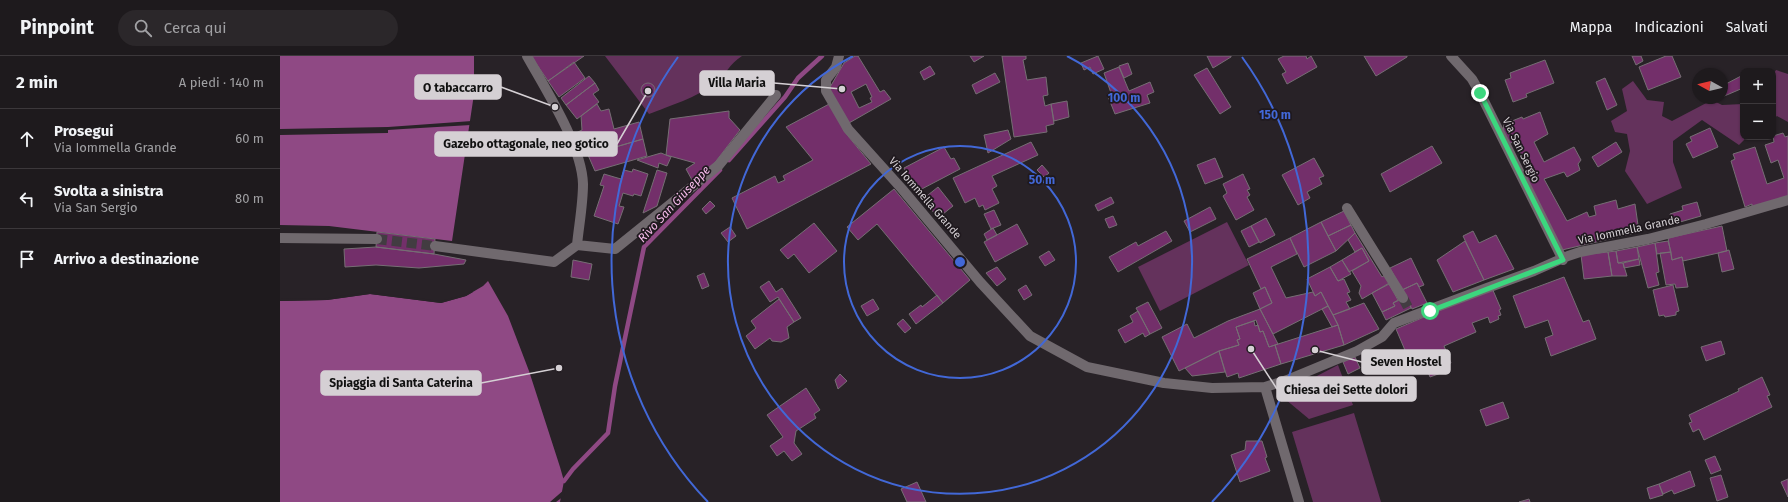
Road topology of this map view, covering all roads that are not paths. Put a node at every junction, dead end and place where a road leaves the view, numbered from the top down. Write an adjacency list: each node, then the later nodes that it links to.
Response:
1 (528, 56): 9 (street)
2 (839, 56): 13 (street, Via Iommella Grande)
3 (1451, 56): 11 (street, Via San Sergio)
4 (776, 95): 9 (street)
5 (1788, 200): 11 (street, Via Iommella Grande)
6 (1347, 208): 12 (street)
7 (280, 238): 8 (street)
8 (376, 239)
9 (577, 245): 10 (street)
10 (435, 246)
11 (1563, 260): 13 (street, Via Iommella Grande)
12 (1403, 298)
13 (1265, 387): 14 (street)
14 (1300, 502)

